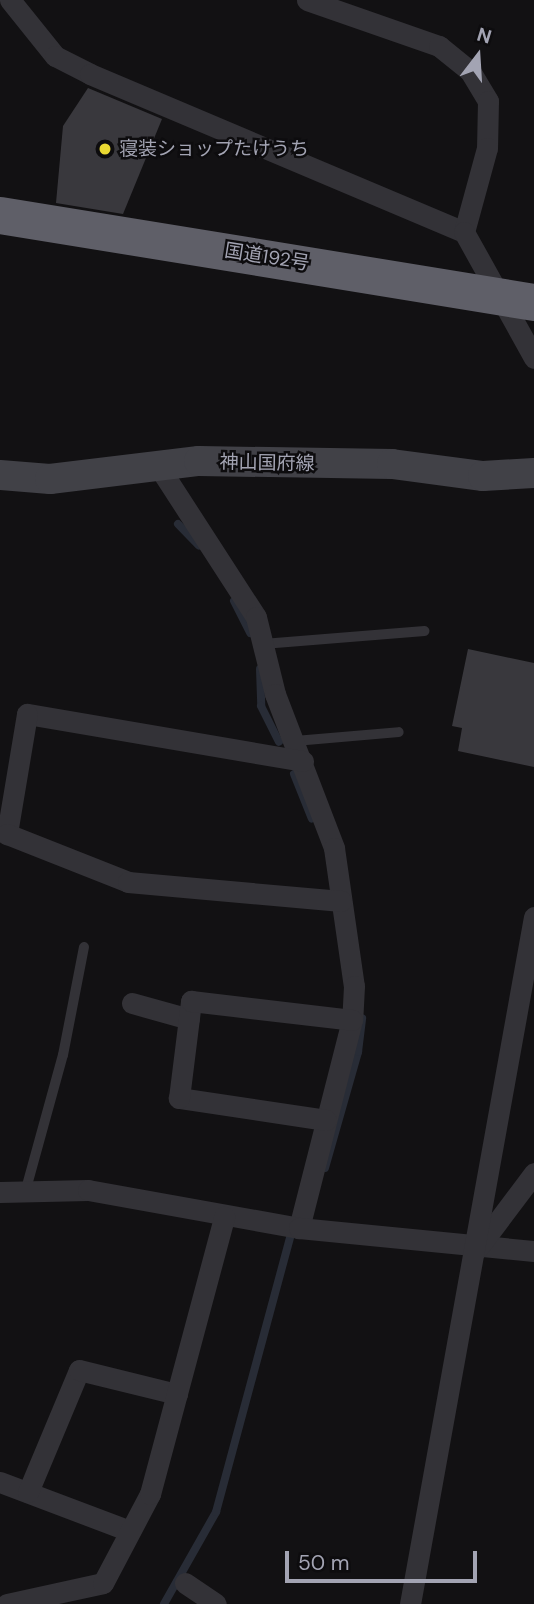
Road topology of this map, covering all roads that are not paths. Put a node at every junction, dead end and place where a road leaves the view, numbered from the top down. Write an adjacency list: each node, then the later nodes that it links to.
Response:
1 (10, 0): 4 (street)
2 (307, 0): 4 (street)
3 (0, 215): 5 (highway, 国道192号)
4 (464, 232): 5 (street)
5 (517, 299): 6 (street)
6 (534, 358)
7 (156, 464): 8 (main road, 神山国府線); 9 (main road, 神山国府線); 11 (street)
8 (534, 472)
9 (0, 475)
10 (424, 631): 11 (lane)
11 (262, 644): 13 (street)
12 (398, 732): 13 (lane)
13 (299, 751): 14 (street); 14 (street)
14 (341, 901): 19 (street)
15 (534, 918): 26 (street)
16 (84, 947): 22 (lane)
17 (132, 1003): 18 (street)
18 (189, 1019): 19 (street); 20 (street)
19 (352, 1020): 20 (street)
20 (326, 1120): 25 (street)
21 (534, 1173): 26 (street)
22 (26, 1189): 23 (street); 24 (street)
23 (0, 1192)
24 (224, 1217): 25 (street); 28 (street)
25 (299, 1228): 26 (street)
26 (477, 1249): 27 (street); 35 (street)
27 (534, 1251)
28 (177, 1394): 30 (street); 31 (street)
29 (0, 1482): 30 (street)
30 (28, 1492): 31 (street)
31 (131, 1531): 33 (street)
32 (185, 1583): 34 (street)
33 (8, 1604)
34 (216, 1604)
35 (410, 1604)

